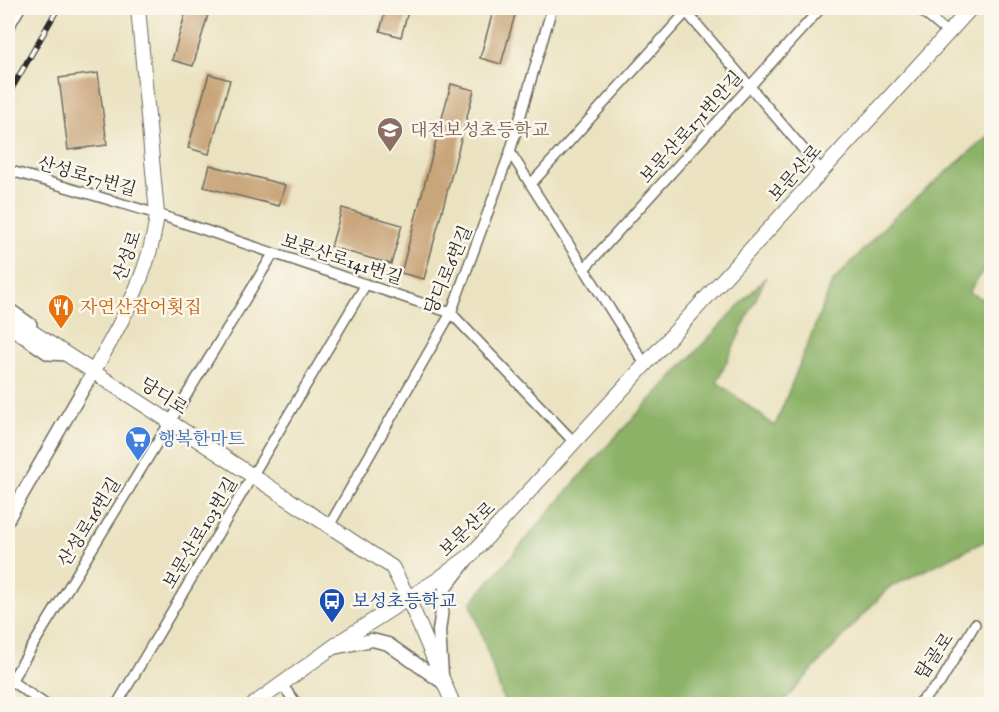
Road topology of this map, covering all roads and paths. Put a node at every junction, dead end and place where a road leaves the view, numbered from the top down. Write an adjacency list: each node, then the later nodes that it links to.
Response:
1 (20, 8): 8 (street)
2 (138, 8): 15 (main road, 산성로)
3 (552, 8): 11 (street, 당디로6번길)
4 (821, 8): 10 (street, 보문산로171번안길)
5 (918, 8): 9 (street)
6 (971, 8): 9 (main road, 보문산로)
7 (686, 9): 10 (street); 14 (street)
8 (8, 29)
9 (947, 32): 13 (main road, 보문산로)
10 (750, 86): 13 (street); 17 (street, 보문산로171번안길)
11 (510, 152): 14 (street); 20 (street, 당디로6번길)
12 (8, 170): 15 (street, 산성로57번길)
13 (821, 170): 24 (main road, 보문산로)
14 (531, 184): 17 (street)
15 (157, 214): 16 (street, 보문산로141번길); 25 (main road, 산성로)
16 (273, 254): 18 (street, 보문산로141번길); 26 (street, 산성로16번길)
17 (584, 269): 24 (street)
18 (366, 285): 20 (street, 보문산로141번길); 28 (street, 보문산로103번길)
19 (8, 307): 23 (street)
20 (451, 313): 27 (street, 보문산로141번길); 30 (street, 당디로6번길)
21 (8, 316): 23 (main road, 당디로)
22 (8, 328): 23 (street)
23 (70, 357): 25 (main road, 당디로)
24 (645, 364): 27 (main road, 보문산로)
25 (93, 372): 26 (main road, 당디로); 29 (street, 산성로)
26 (170, 422): 28 (main road, 당디로); 35 (street, 산성로16번길)
27 (574, 442): 31 (main road, 보문산로)
28 (252, 476): 30 (main road, 당디로); 39 (street, 보문산로103번길)
29 (8, 519)
30 (329, 526): 32 (main road, 당디로)
31 (471, 555): 32 (main road, 보문산로); 36 (street)
32 (408, 598): 34 (main road, 보문산로); 36 (main road, 당디로)
33 (975, 624): 43 (street, 탑골로)
34 (332, 648): 36 (street); 37 (main road, 보문산로)
35 (8, 682): 38 (street)
36 (442, 682): 42 (main road, 당디로)
37 (282, 685): 40 (main road, 보문산로); 41 (street)
38 (45, 705)
39 (117, 705)
40 (254, 705)
41 (297, 705)
42 (453, 705)
43 (918, 705)

